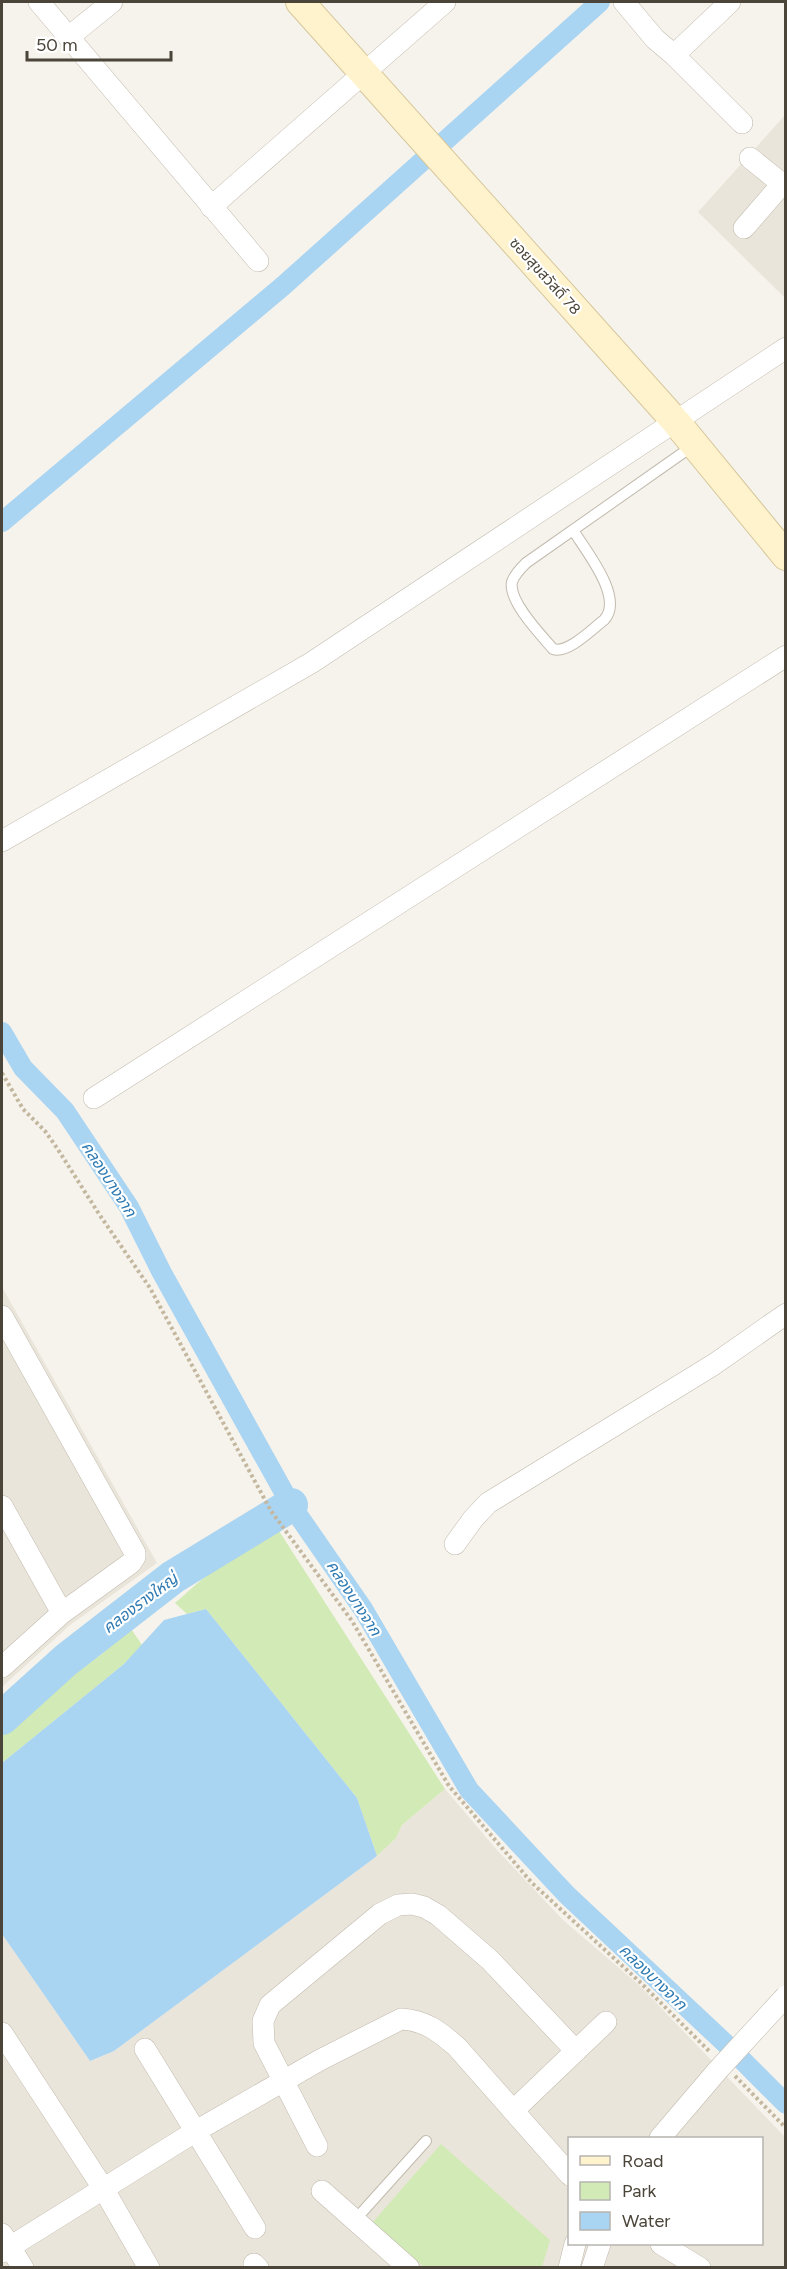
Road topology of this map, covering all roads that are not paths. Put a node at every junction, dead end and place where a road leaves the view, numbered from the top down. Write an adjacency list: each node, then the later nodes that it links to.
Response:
1 (39, 2): 7 (street)
2 (112, 2): 7 (street)
3 (300, 2): 9 (street, ซอยสุขสวัสดิ์ 78)
4 (445, 2): 9 (street)
5 (624, 2): 8 (street)
6 (730, 2): 8 (street)
7 (70, 36): 13 (street)
8 (674, 55): 10 (street)
9 (364, 73): 13 (street); 17 (street, ซอยสุขสวัสดิ์ 78)
10 (742, 123)
11 (750, 158): 12 (street)
12 (784, 185): 14 (street)
13 (211, 207): 15 (street)
14 (744, 228)
15 (258, 261)
16 (786, 348): 17 (street)
17 (676, 422): 18 (street, ซอยสุขสวัสดิ์ 78); 22 (street)
18 (694, 445): 19 (lane); 20 (street, ซอยสุขสวัสดิ์ 78)
19 (573, 530): 19 (lane)
20 (786, 556)
21 (786, 656): 23 (street)
22 (2, 841)
23 (94, 1098)
24 (786, 1314): 27 (street)
25 (2, 1316): 28 (street)
26 (2, 1506): 28 (street)
27 (455, 1544)
28 (62, 1613): 29 (street)
29 (2, 1667)
30 (786, 1996): 38 (street, bridge)
31 (606, 2022): 34 (street)
32 (2, 2033): 42 (street)
33 (145, 2049): 37 (street)
34 (576, 2051): 35 (street); 36 (street)
35 (285, 2080): 36 (street); 37 (street); 40 (street)
36 (513, 2111): 41 (street)
37 (196, 2131): 42 (street); 45 (street)
38 (662, 2137)
39 (426, 2141): 44 (lane)
40 (317, 2146)
41 (568, 2173)
42 (103, 2188): 46 (street); 51 (street)
43 (322, 2191): 44 (street)
44 (355, 2220): 52 (street)
45 (255, 2228)
46 (4, 2244): 50 (street)
47 (576, 2245): 53 (street)
48 (600, 2245): 54 (street)
49 (663, 2245): 55 (street)
50 (23, 2268)
51 (149, 2268)
52 (409, 2268)
53 (569, 2268)
54 (592, 2268)
55 (700, 2268)

